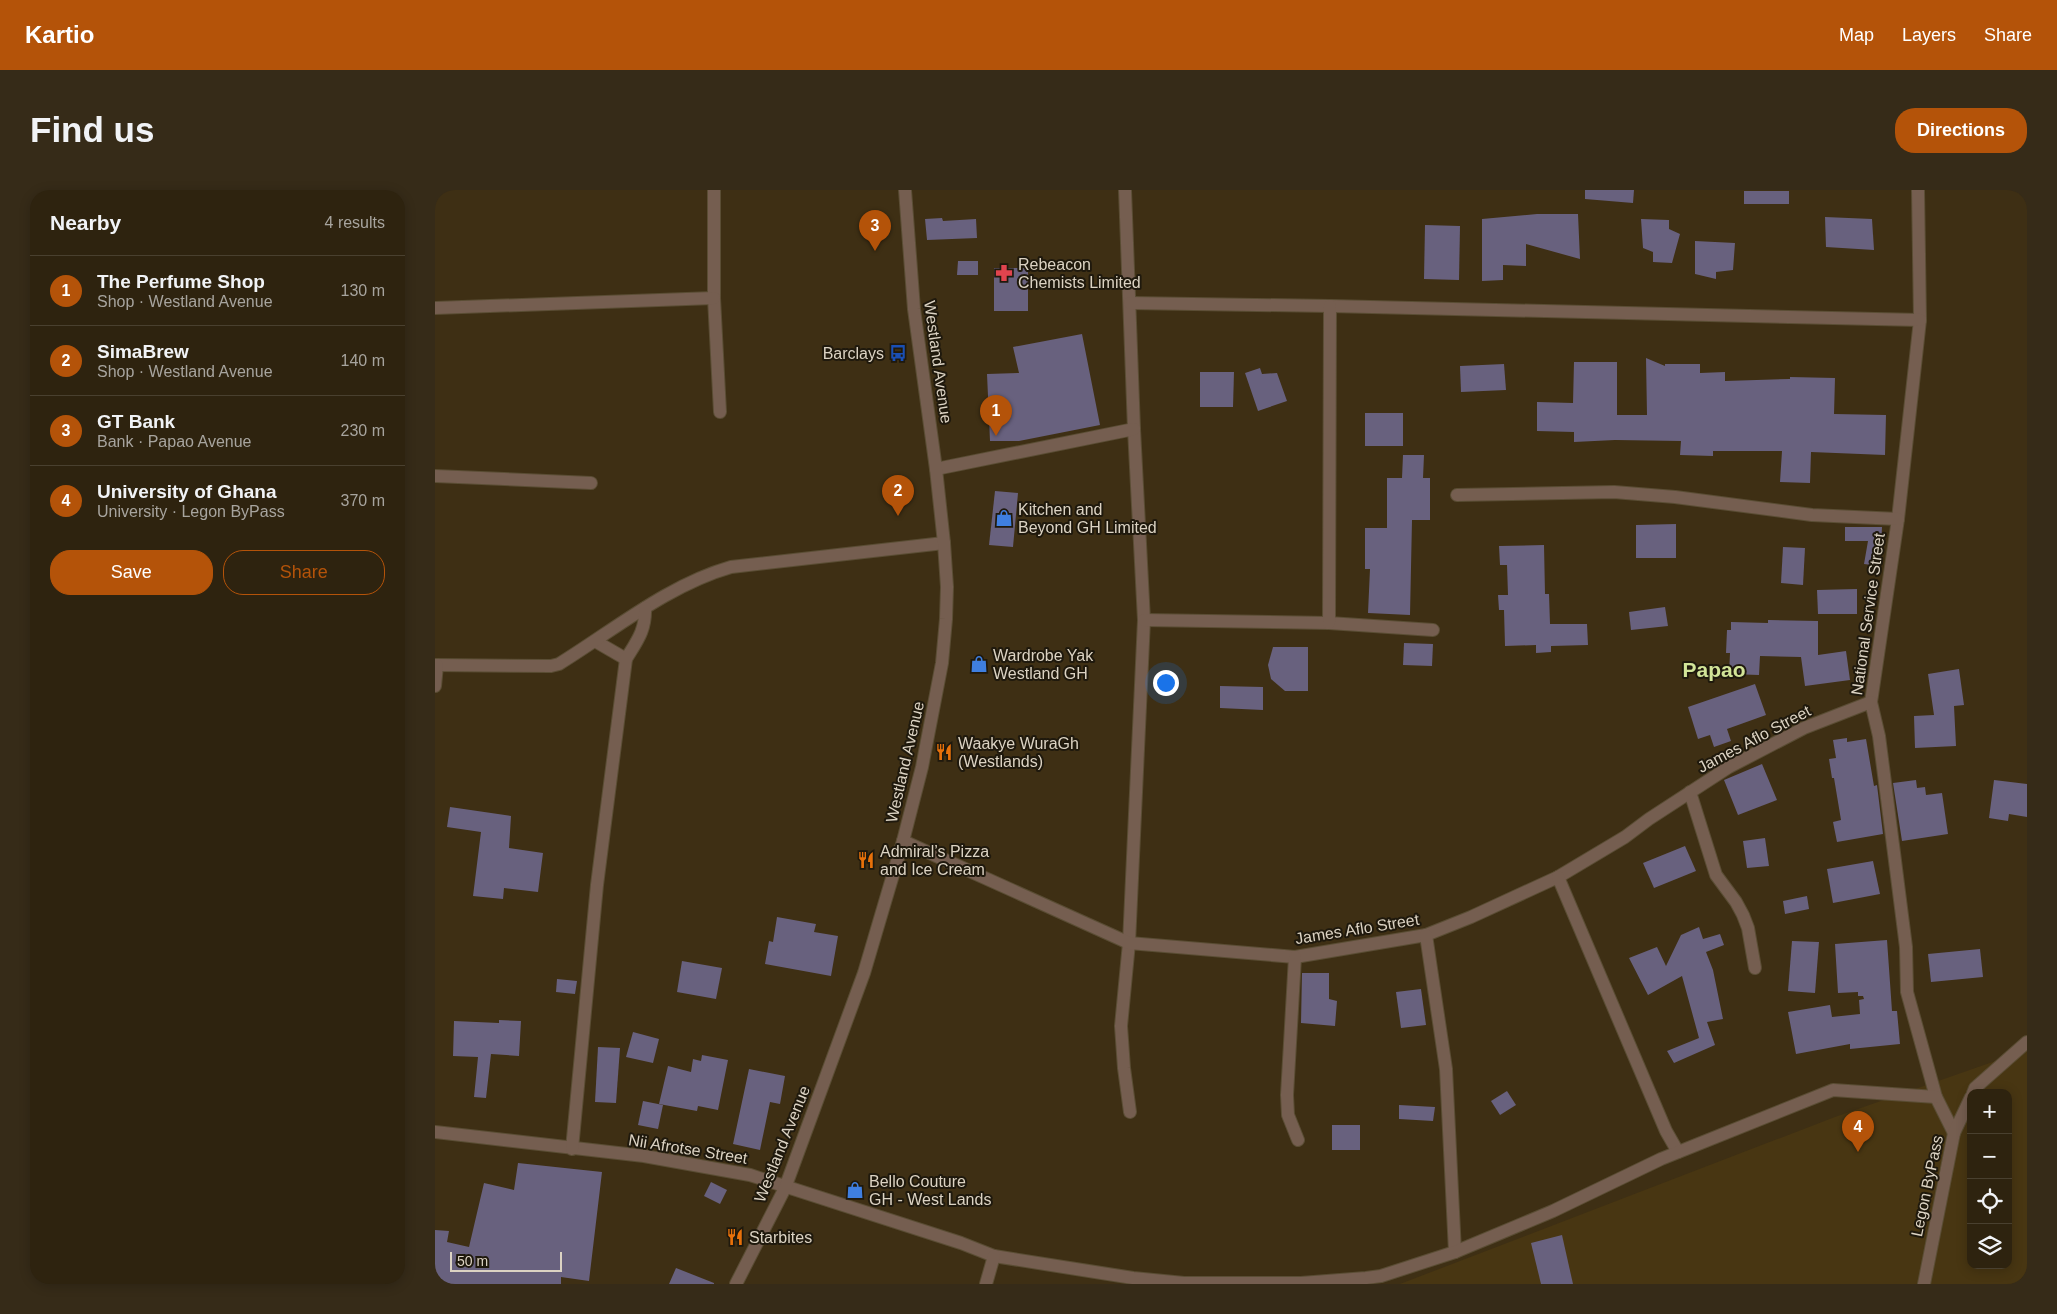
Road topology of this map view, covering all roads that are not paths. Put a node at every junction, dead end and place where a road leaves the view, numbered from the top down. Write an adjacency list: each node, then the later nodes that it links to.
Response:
1 (714, 190): 5 (street)
2 (905, 190): 12 (street, Westland Avenue)
3 (1125, 190): 6 (street)
4 (1918, 190): 9 (street, National Service Street)
5 (714, 298): 8 (street); 10 (street)
6 (1130, 304): 7 (street); 11 (street)
7 (1330, 306): 9 (street); 20 (street)
8 (435, 308)
9 (1920, 320): 16 (street, National Service Street)
10 (720, 412)
11 (1134, 429): 12 (street); 19 (street)
12 (936, 470): 17 (street, Westland Avenue)
13 (435, 476): 14 (street)
14 (591, 483)
15 (1457, 495): 16 (street)
16 (1898, 519): 26 (street, National Service Street)
17 (944, 543): 18 (street); 28 (street, Westland Avenue)
18 (645, 608): 22 (street); 23 (street)
19 (1145, 620): 20 (street); 31 (street)
20 (1329, 623): 21 (street)
21 (1433, 630)
22 (595, 642): 23 (street); 24 (street)
23 (626, 659): 42 (street)
24 (436, 665): 25 (street)
25 (435, 686)
26 (1871, 702): 27 (street, James Aflo Street); 36 (street, National Service Street)
27 (1690, 792): 29 (street, James Aflo Street); 33 (street)
28 (903, 841): 31 (street, James Aflo Street); 44 (street, Westland Avenue)
29 (1558, 877): 30 (street, James Aflo Street); 43 (street)
30 (1426, 935): 32 (street, James Aflo Street); 45 (street)
31 (1129, 942): 32 (street, James Aflo Street); 38 (street)
32 (1295, 957): 41 (street)
33 (1755, 968)
34 (2027, 1042): 35 (street)
35 (1975, 1089)
36 (1935, 1097): 40 (street, National Service Street); 43 (street, Nii Afrotse Street)
37 (1967, 1105): 40 (street, Legon ByPass)
38 (1130, 1112)
39 (435, 1132): 42 (street, Nii Afrotse Street)
40 (1954, 1133): 49 (street, Legon ByPass)
41 (1298, 1140)
42 (572, 1149): 44 (street, Nii Afrotse Street)
43 (1678, 1152): 45 (street, Nii Afrotse Street)
44 (785, 1188): 46 (street, Nii Afrotse Street); 47 (street, Westland Avenue)
45 (1455, 1252): 46 (street, Nii Afrotse Street)
46 (994, 1256): 48 (street)
47 (736, 1284)
48 (986, 1284)
49 (1924, 1284)

